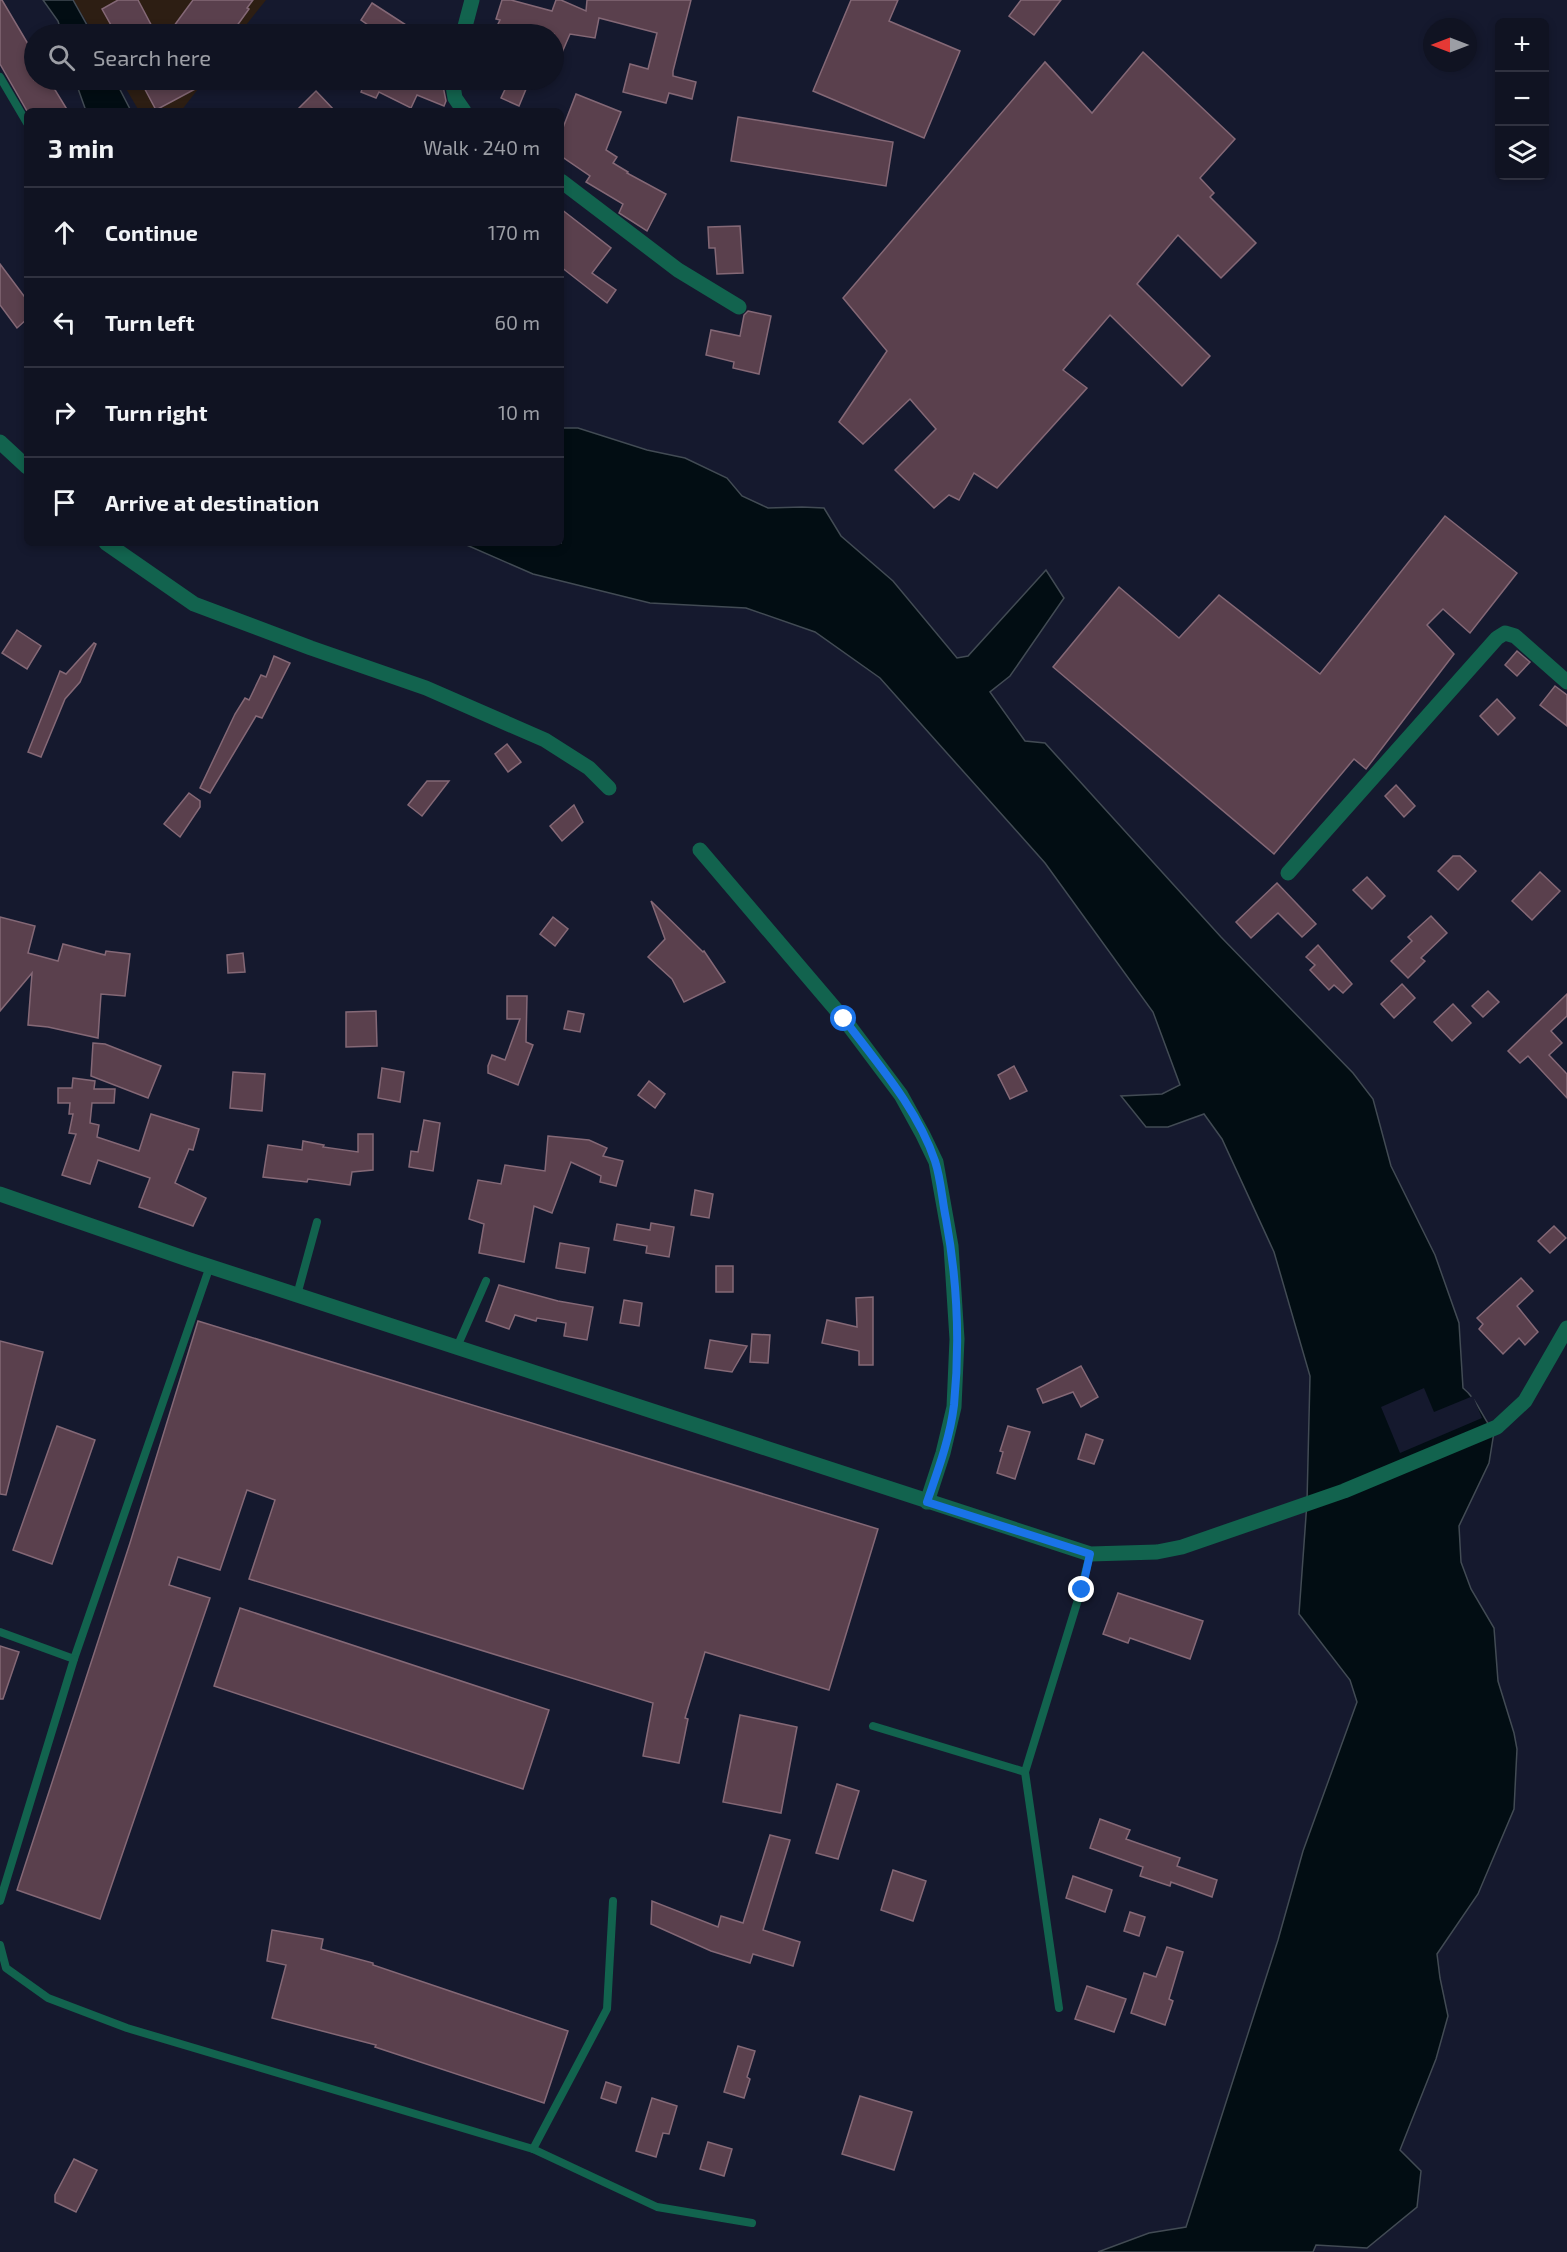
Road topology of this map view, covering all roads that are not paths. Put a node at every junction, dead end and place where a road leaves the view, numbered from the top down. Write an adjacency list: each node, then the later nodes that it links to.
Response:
1 (472, 0): 2 (street)
2 (466, 24)
3 (0, 77): 6 (lane)
4 (454, 90): 5 (street)
5 (463, 108)
6 (24, 118)
7 (564, 183): 8 (street)
8 (739, 307)
9 (0, 442): 10 (street)
10 (24, 464)
11 (110, 546): 13 (street)
12 (1567, 682): 15 (street)
13 (609, 788)
14 (700, 850): 23 (street)
15 (1288, 873)
16 (0, 1194): 18 (street)
17 (317, 1221): 20 (lane)
18 (210, 1266): 20 (street); 26 (lane)
19 (486, 1281): 22 (lane)
20 (297, 1295): 22 (street)
21 (1567, 1328): 24 (street)
22 (457, 1347): 23 (street)
23 (927, 1502): 24 (street)
24 (1090, 1554): 28 (lane)
25 (0, 1632): 26 (lane)
26 (74, 1659): 29 (lane)
27 (873, 1726): 28 (lane)
28 (1025, 1772): 32 (lane)
29 (0, 1901)
30 (613, 1901): 33 (lane)
31 (0, 1945): 33 (lane)
32 (1059, 2008)
33 (533, 2149): 34 (lane)
34 (752, 2223)

